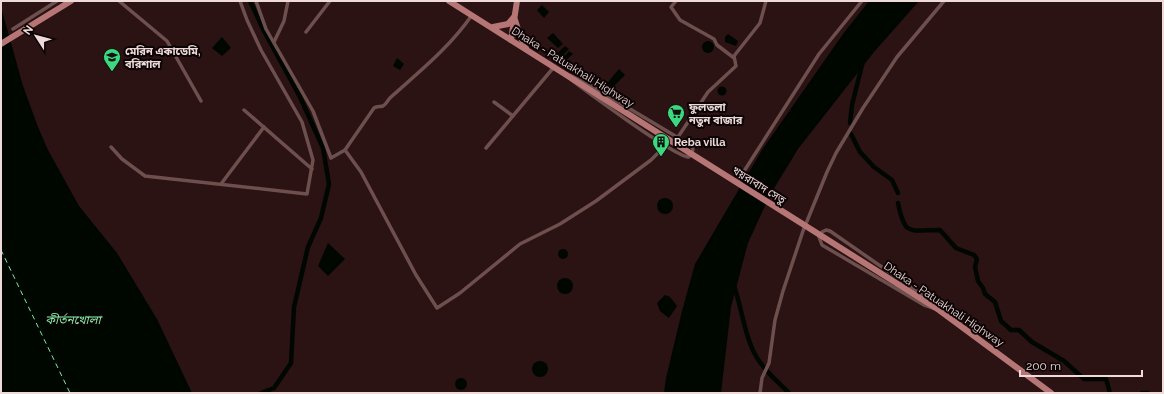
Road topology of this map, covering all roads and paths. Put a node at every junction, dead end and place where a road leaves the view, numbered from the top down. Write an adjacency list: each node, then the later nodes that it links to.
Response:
1 (57, 1): 17 (street)
2 (71, 1): 21 (highway)
3 (119, 1): 26 (street)
4 (240, 1): 37 (street)
5 (256, 1): 20 (street)
6 (288, 1): 20 (street)
7 (330, 1): 18 (street)
8 (449, 1): 14 (highway, Dhaka - Patuakhali Highway)
9 (517, 1): 15 (highway)
10 (676, 1): 23 (street)
11 (766, 1): 23 (street)
12 (862, 1): 38 (street)
13 (944, 1): 42 (street)
14 (472, 15): 16 (highway, Dhaka - Patuakhali Highway); 35 (street)
15 (515, 16): 16 (highway); 19 (highway); 22 (highway)
16 (491, 27): 19 (highway, Dhaka - Patuakhali Highway)
17 (13, 29)
18 (306, 32)
19 (511, 40): 22 (highway, Dhaka - Patuakhali Highway)
20 (274, 42): 35 (street)
21 (1, 44)
22 (527, 50): 24 (highway, Dhaka - Patuakhali Highway)
23 (734, 58): 31 (street)
24 (554, 67): 25 (highway, Dhaka - Patuakhali Highway); 29 (street)
25 (560, 71): 31 (street); 32 (street); 36 (highway, Dhaka - Patuakhali Highway)
26 (201, 101)
27 (494, 102): 29 (street)
28 (244, 110): 30 (street)
29 (512, 116): 34 (street)
30 (264, 127): 37 (street); 39 (street)
31 (678, 137): 32 (street)
32 (666, 145): 35 (street)
33 (111, 148): 39 (street)
34 (486, 148)
35 (345, 150)
36 (685, 150): 40 (highway, খয়রাবাদ সেতু)
37 (312, 169): 39 (street)
38 (739, 179)
39 (220, 184)
40 (823, 236): 41 (highway, Dhaka - Patuakhali Highway)
41 (939, 310): 41 (street); 43 (highway, Dhaka - Patuakhali Highway)
42 (760, 393)
43 (1051, 393)

